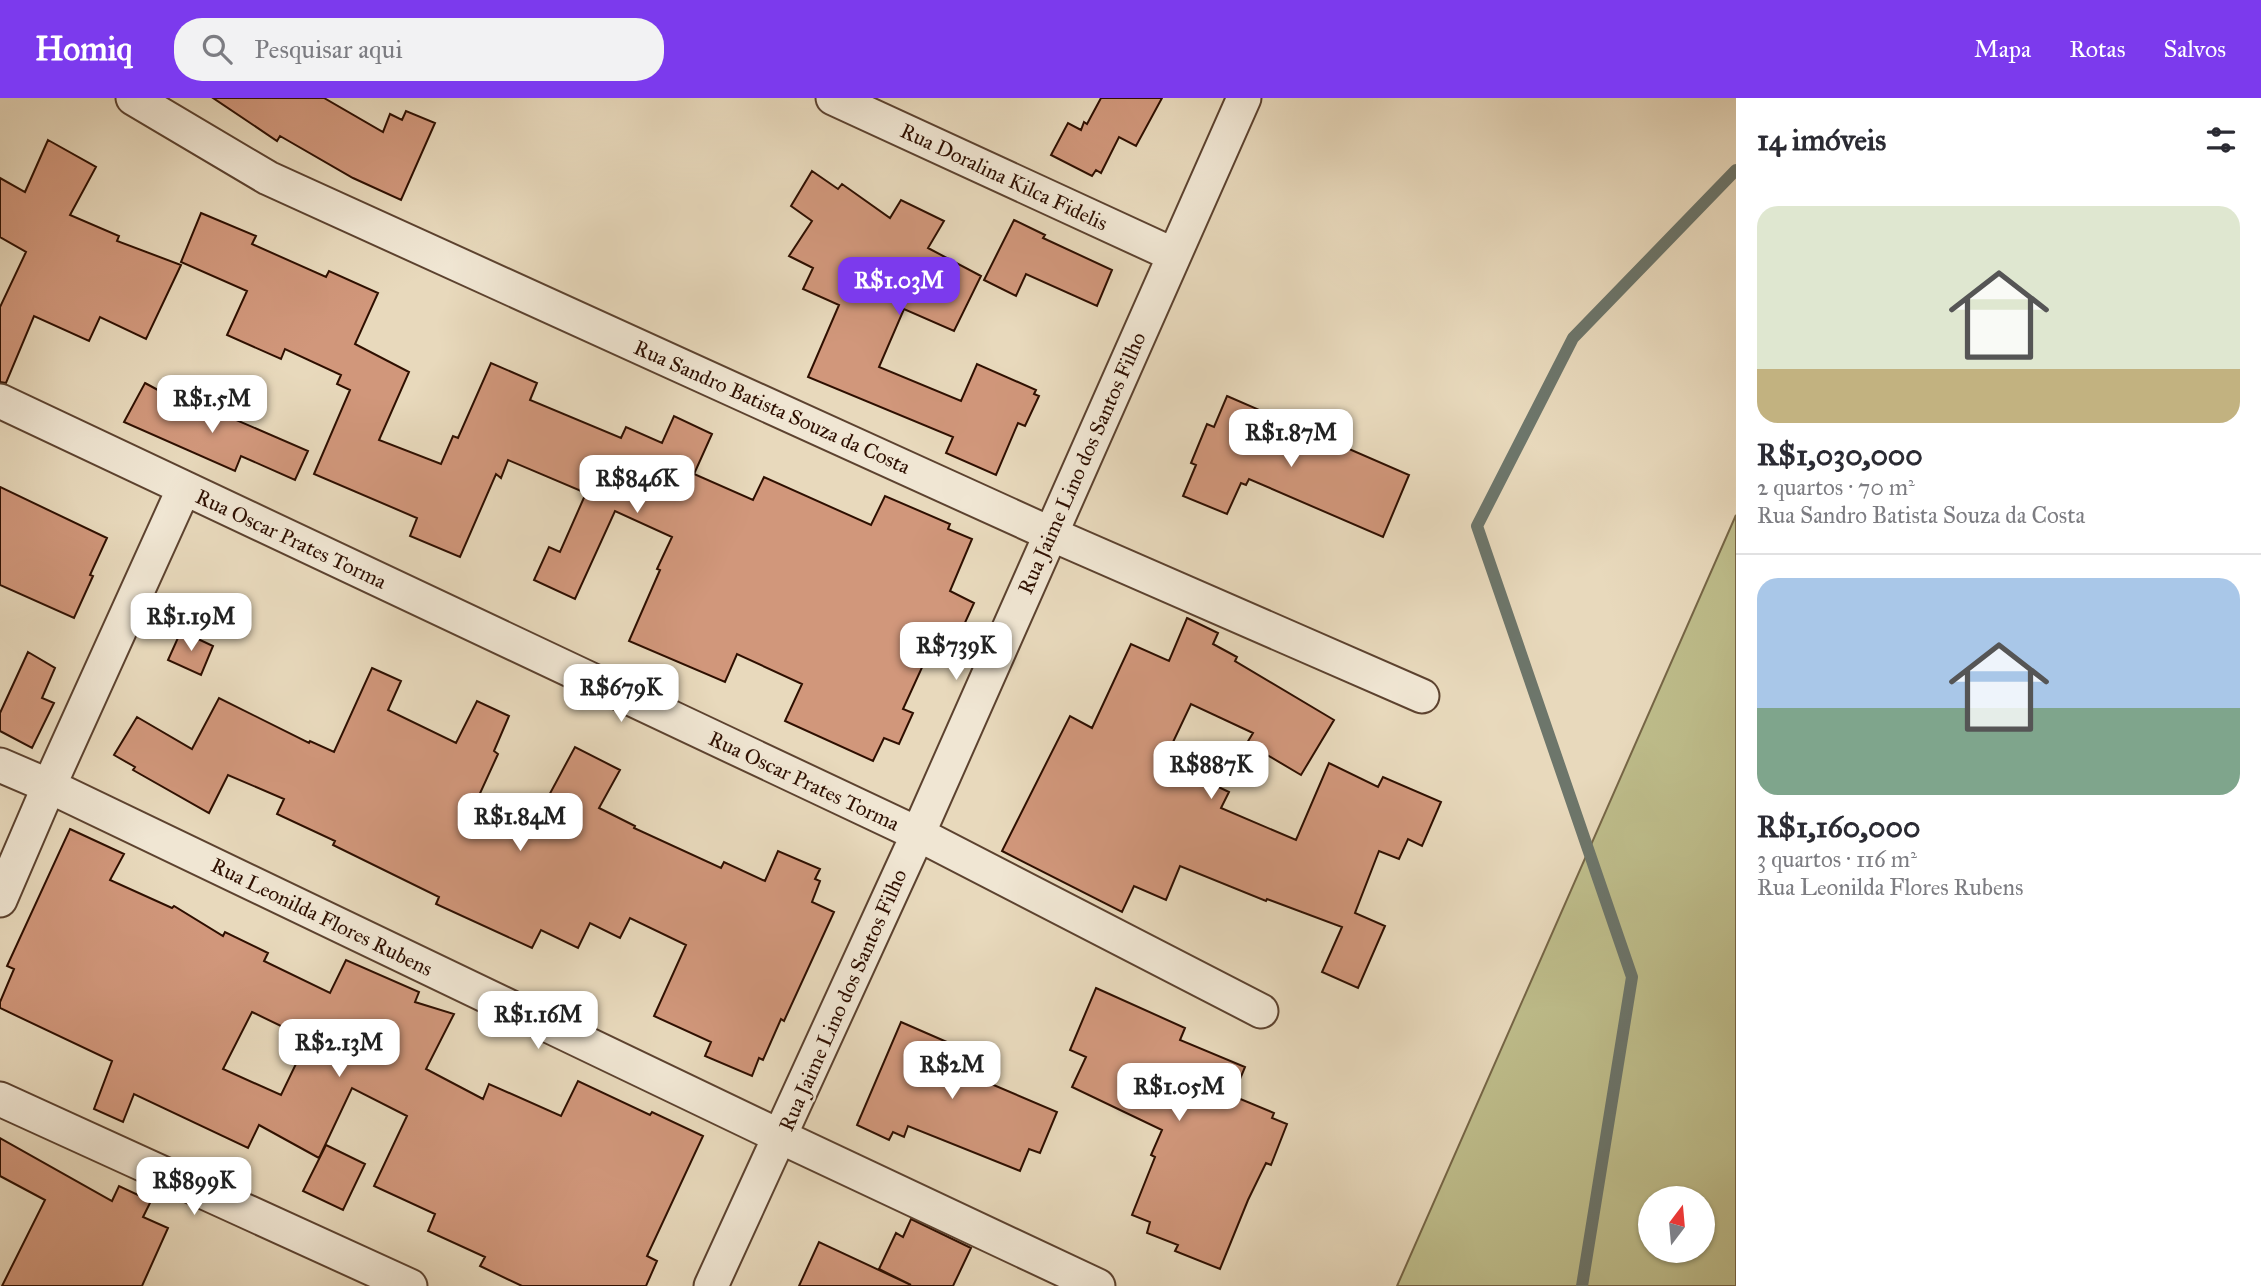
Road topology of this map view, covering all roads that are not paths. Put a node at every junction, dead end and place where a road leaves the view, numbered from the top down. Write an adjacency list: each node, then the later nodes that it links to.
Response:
1 (133, 98): 7 (street, Rua Sandro Batista Souza da Costa)
2 (834, 98): 4 (street, Rua Doralina Kilca Fidelis)
3 (1244, 98): 4 (street, Rua Jaime Lino dos Santos Filho)
4 (1174, 255): 7 (street, Rua Jaime Lino dos Santos Filho)
5 (0, 401): 6 (street, Rua Oscar Prates Torma)
6 (184, 488): 10 (street); 11 (street, Rua Oscar Prates Torma)
7 (1051, 534): 8 (street, Rua Sandro Batista Souza da Costa); 11 (street, Rua Jaime Lino dos Santos Filho)
8 (1422, 696)
9 (0, 765): 10 (street, Rua Leonilda Flores Rubens)
10 (49, 786): 12 (street); 15 (street, Rua Leonilda Flores Rubens)
11 (918, 834): 13 (street, Rua Oscar Prates Torma); 15 (street, Rua Jaime Lino dos Santos Filho)
12 (0, 900)
13 (1261, 1011)
14 (0, 1099): 16 (street)
15 (781, 1137): 17 (street, Rua Jaime Lino dos Santos Filho); 18 (street, Rua Leonilda Flores Rubens)
16 (411, 1286)
17 (711, 1286)
18 (1098, 1286)

